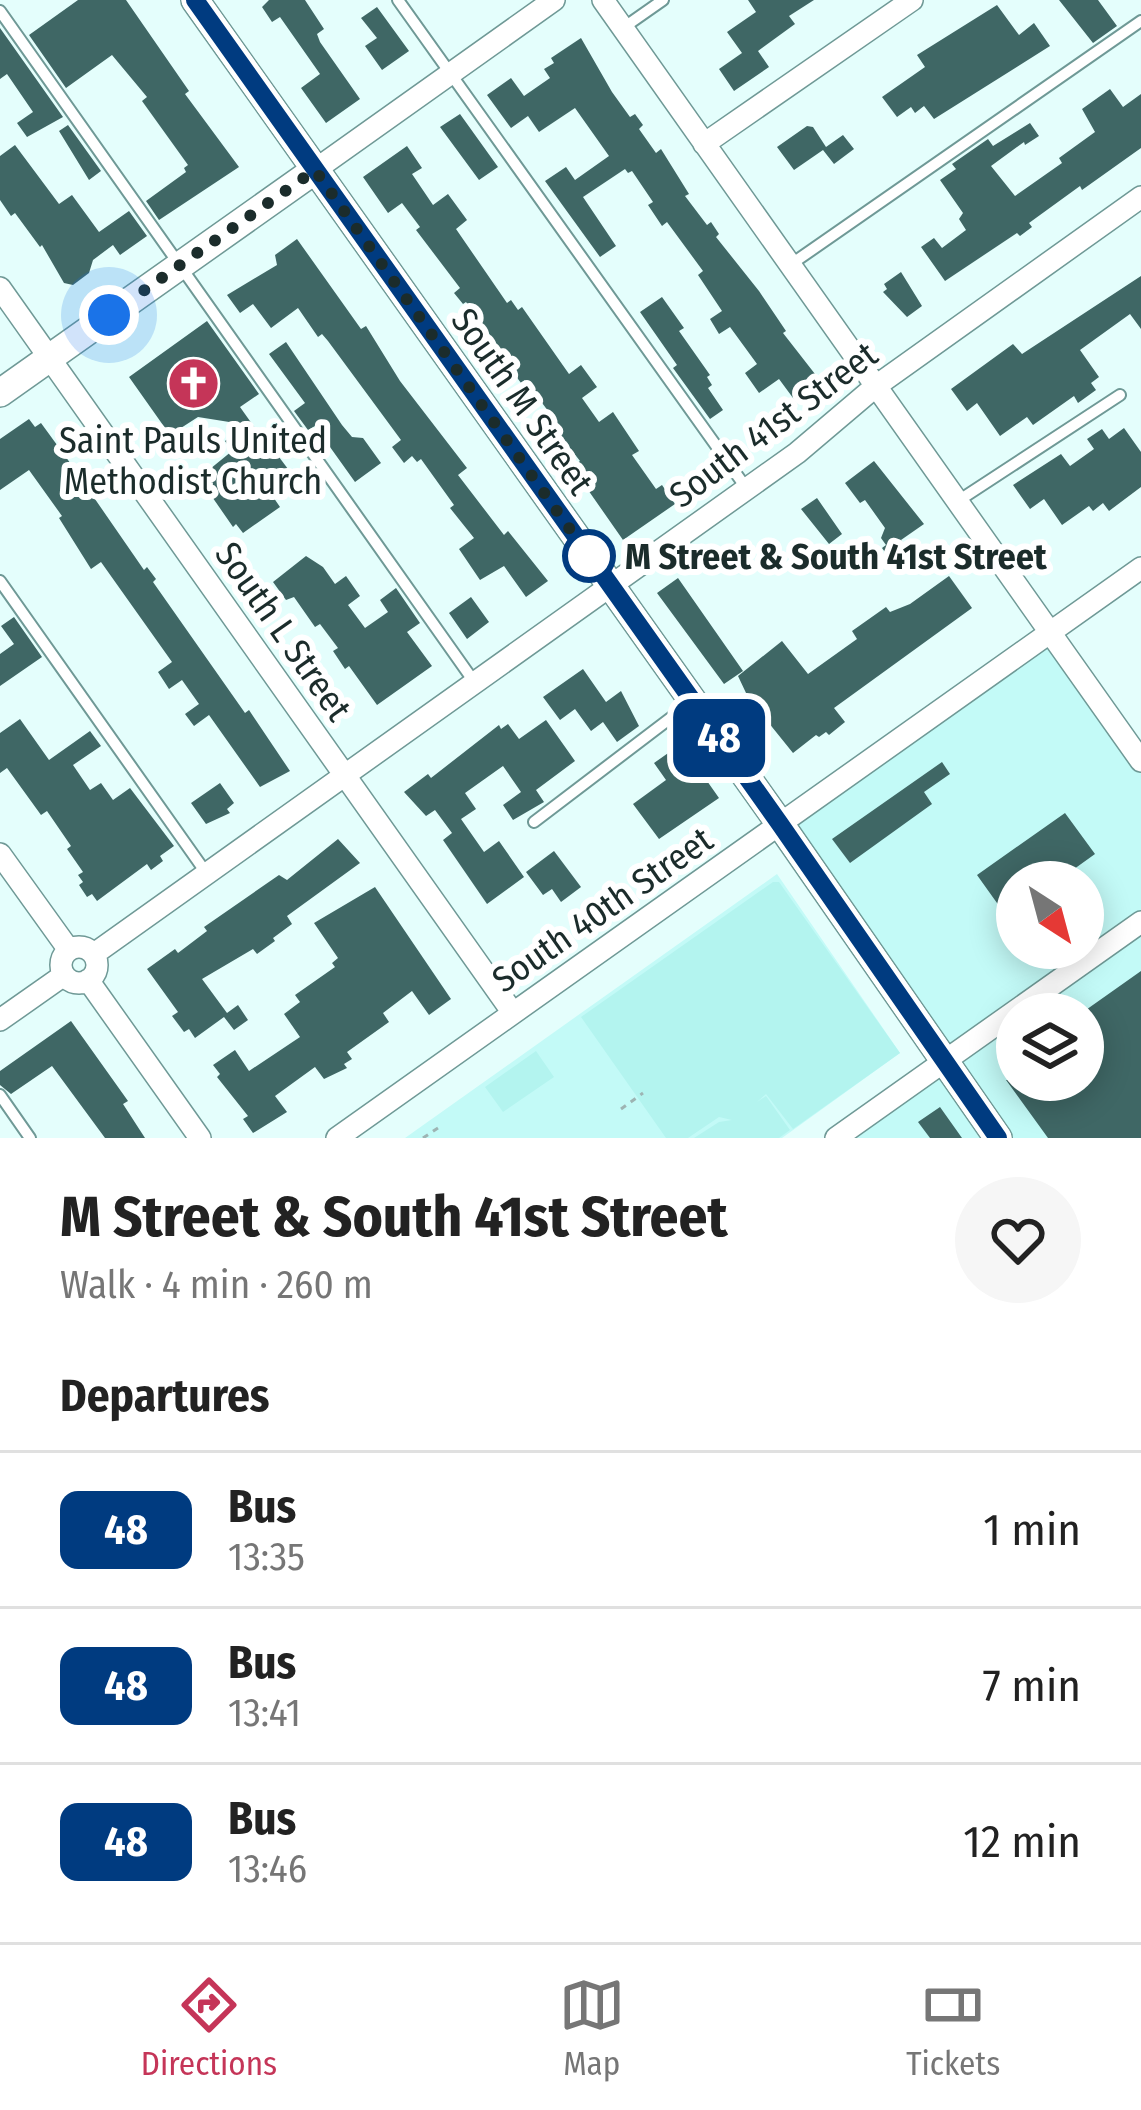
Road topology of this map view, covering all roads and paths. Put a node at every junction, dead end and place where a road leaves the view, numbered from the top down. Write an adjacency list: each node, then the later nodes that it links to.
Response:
1 (195, 0): 12 (street, South M Street)
2 (398, 0): 10 (lane)
3 (554, 0): 10 (street)
4 (603, 0): 9 (street)
5 (663, 0): 9 (lane)
6 (913, 0): 11 (street)
7 (0, 11): 14 (lane)
8 (1141, 22): 15 (lane)
9 (623, 28): 11 (street)
10 (450, 74): 12 (street); 21 (lane)
11 (704, 144): 15 (street)
12 (315, 170): 14 (street); 25 (street, South M Street)
13 (1141, 197): 18 (street, South 41st Street)
14 (180, 265): 17 (street); 27 (lane)
15 (790, 265): 18 (street)
16 (0, 288): 17 (street, South L Street)
17 (49, 358): 19 (street); 30 (street, South L Street)
18 (875, 386): 21 (street, South 41st Street); 22 (street)
19 (0, 392)
20 (1120, 395): 22 (lane)
21 (747, 489): 25 (street, South 41st Street)
22 (958, 501): 26 (street)
23 (1141, 568): 26 (street, South 40th Street)
24 (0, 581): 34 (lane)
25 (610, 586): 27 (street, South 41st Street); 28 (street, South M Street)
26 (1052, 631): 29 (street); 32 (street, South 40th Street)
27 (475, 683): 30 (street, South 41st Street)
28 (693, 701): 31 (lane); 32 (street, South M Street)
29 (1141, 761)
30 (345, 776): 34 (street, South 41st Street); 40 (street, South L Street)
31 (533, 822)
32 (780, 824): 40 (street, South 40th Street); 42 (street, South M Street)
33 (0, 854): 36 (street)
34 (207, 874): 37 (street, South 41st Street)
35 (1141, 922): 42 (street)
36 (69, 950): 37 (street); 38 (street)
37 (94, 954): 39 (street)
38 (64, 975): 39 (street); 41 (street)
39 (88, 980): 48 (street)
40 (513, 1013): 49 (street, South 40th Street)
41 (0, 1021)
42 (944, 1062): 51 (street); 52 (street, South M Street)
43 (643, 1093): 45 (path)
44 (0, 1095): 47 (lane)
45 (621, 1109)
46 (440, 1126): 50 (path)
47 (30, 1138)
48 (200, 1138)
49 (337, 1138)
50 (423, 1138)
51 (836, 1138)
52 (998, 1138)

